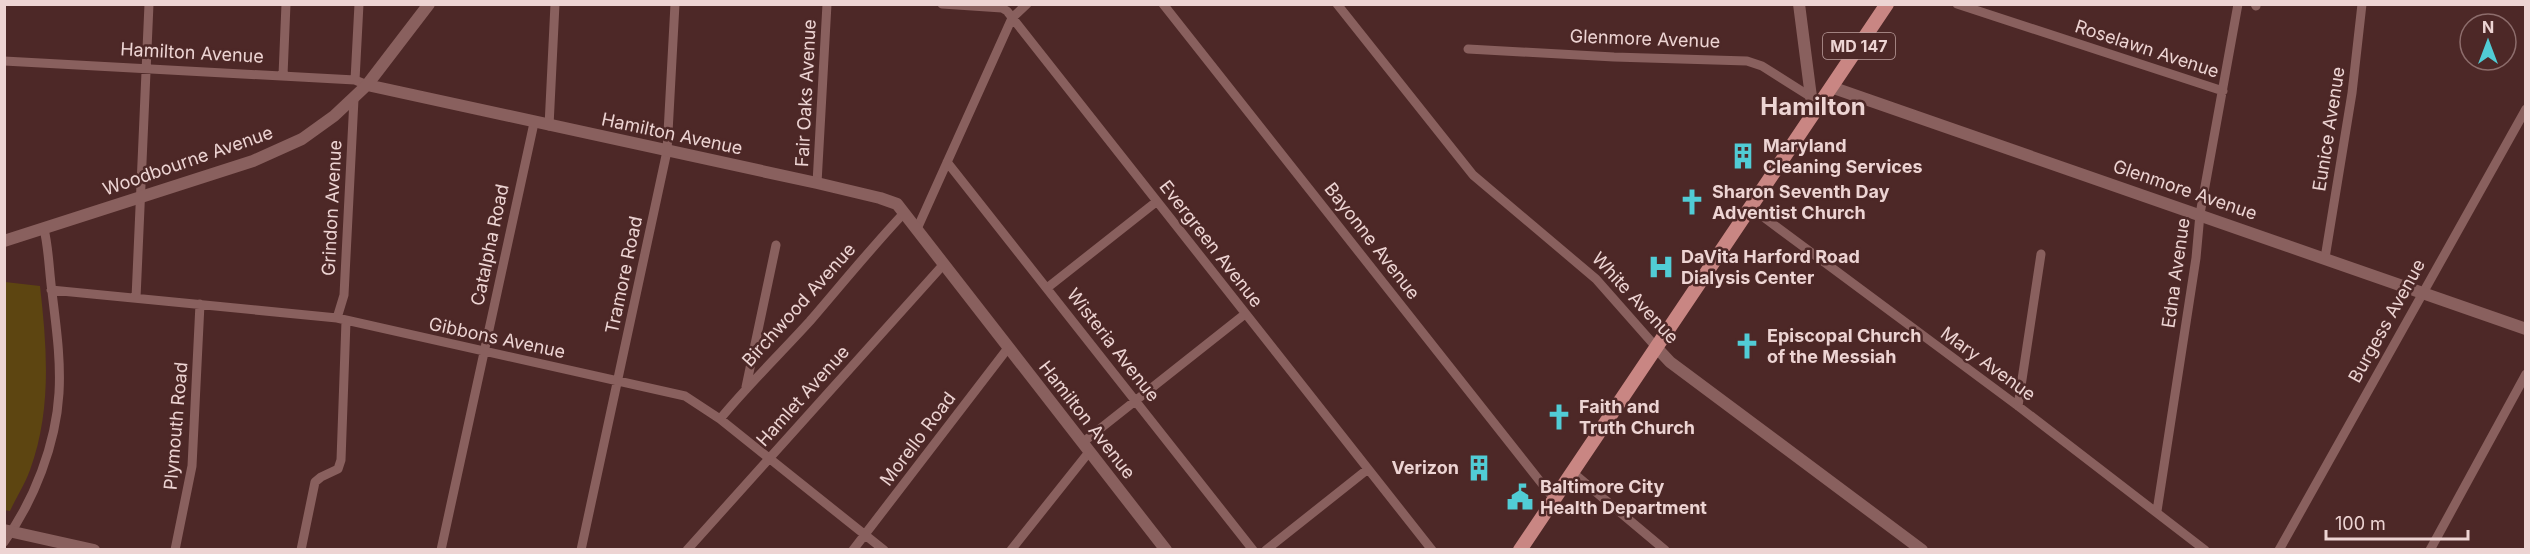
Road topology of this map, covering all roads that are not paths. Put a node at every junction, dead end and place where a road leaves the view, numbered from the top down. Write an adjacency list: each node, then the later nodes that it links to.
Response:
1 (149, 4): 21 (street)
2 (286, 4): 22 (street)
3 (359, 4): 23 (street)
4 (429, 4): 24 (street, Woodbourne Avenue)
5 (555, 4): 31 (street)
6 (675, 4): 32 (street, Tramore Road)
7 (827, 4): 34 (street, Fair Oaks Avenue)
8 (942, 4): 17 (street, Evergreen Avenue)
9 (1027, 4): 18 (street)
10 (1163, 4): 68 (street, Bayonne Avenue)
11 (1337, 4): 55 (street, White Avenue)
12 (1799, 4): 28 (street)
13 (1887, 4): 25 (main road, MD 147)
14 (1957, 4): 26 (street, Roselawn Avenue)
15 (2238, 4): 26 (street, Edna Avenue)
16 (2362, 4): 45 (street, Eunice Avenue)
17 (966, 5): 18 (street, Evergreen Avenue)
18 (1012, 18): 33 (street); 36 (street, Evergreen Avenue)
19 (1468, 49): 28 (street, Glenmore Avenue)
20 (4, 61): 21 (street, Hamilton Avenue)
21 (145, 68): 22 (street, Hamilton Avenue); 35 (street)
22 (283, 75): 23 (street, Hamilton Avenue)
23 (355, 80): 24 (street, Hamilton Avenue)
24 (368, 85): 27 (street, Woodbourne Avenue); 30 (street, Hamilton Avenue)
25 (1831, 87): 28 (main road, MD 147); 39 (street, Glenmore Avenue)
26 (2223, 91): 39 (street, Edna Avenue)
27 (354, 99): 35 (street, Woodbourne Avenue); 53 (street, Grindon Avenue)
28 (1815, 101): 37 (main road, MD 147)
29 (2526, 109): 49 (street, Burgess Avenue)
30 (534, 123): 31 (street, Hamilton Avenue); 57 (street, Catalpha Road)
31 (549, 126): 32 (street, Hamilton Avenue)
32 (667, 152): 34 (street, Hamilton Avenue); 59 (street, Tramore Road)
33 (947, 162): 41 (street); 47 (street, Wisteria Avenue)
34 (817, 183): 38 (street, Hamilton Avenue)
35 (139, 197): 40 (street, Woodbourne Avenue); 50 (street)
36 (1156, 202): 47 (street); 52 (street, Evergreen Avenue)
37 (1750, 207): 55 (main road, MD 147); 62 (street, Mary Avenue)
38 (904, 213): 41 (street, Hamilton Avenue); 60 (street, Birchwood Avenue)
39 (2200, 214): 45 (street, Glenmore Avenue); 69 (street, Edna Avenue)
40 (44, 229): 42 (street, Woodbourne Avenue); 48 (street)
41 (917, 229): 46 (street, Hamilton Avenue)
42 (4, 241)
43 (776, 245): 60 (street)
44 (2041, 254): 62 (street)
45 (2325, 258): 49 (street, Glenmore Avenue)
46 (943, 265): 56 (street, Hamilton Avenue); 65 (street, Hamlet Avenue)
47 (1047, 288): 61 (street, Wisteria Avenue)
48 (51, 290): 50 (street, Gibbons Avenue); 70 (street)
49 (2422, 292): 54 (street, Glenmore Avenue); 89 (street, Burgess Avenue)
50 (136, 298): 51 (street, Gibbons Avenue)
51 (200, 304): 53 (street, Gibbons Avenue); 73 (street, Plymouth Road)
52 (1245, 314): 61 (street); 66 (street, Evergreen Avenue)
53 (342, 320): 57 (street, Gibbons Avenue); 74 (street, Grindon Avenue)
54 (2526, 329)
55 (1656, 347): 67 (main road, MD 147); 87 (street, White Avenue)
56 (1008, 348): 64 (street, Hamilton Avenue); 71 (street, Morello Road)
57 (483, 352): 59 (street, Gibbons Avenue); 75 (street, Catalpha Road)
58 (2526, 374): 90 (street)
59 (617, 381): 63 (street, Gibbons Avenue); 76 (street, Tramore Road)
60 (746, 388): 63 (street, Birchwood Avenue)
61 (1136, 401): 64 (street); 82 (street, Wisteria Avenue)
62 (2018, 406): 69 (street, Mary Avenue)
63 (720, 419): 65 (street, Gibbons Avenue)
64 (1085, 448): 80 (street); 81 (street, Hamilton Avenue)
65 (769, 458): 71 (street, Gibbons Avenue); 77 (street, Hamlet Avenue)
66 (1368, 469): 83 (street); 84 (street, Evergreen Avenue)
67 (1572, 472): 68 (main road, MD 147); 86 (street)
68 (1554, 499): 85 (main road, MD 147)
69 (2157, 512): 88 (street, Mary Avenue)
70 (7, 535): 72 (street)
71 (865, 535): 78 (street, Morello Road); 79 (street, Gibbons Avenue)
72 (94, 549)
73 (175, 549)
74 (301, 549)
75 (441, 549)
76 (581, 549)
77 (687, 549)
78 (853, 549)
79 (884, 549)
80 (1011, 549)
81 (1166, 549)
82 (1252, 549)
83 (1266, 549)
84 (1432, 549)
85 (1520, 549)
86 (1665, 549)
87 (1922, 549)
88 (2205, 549)
89 (2279, 549)
90 (2430, 549)

